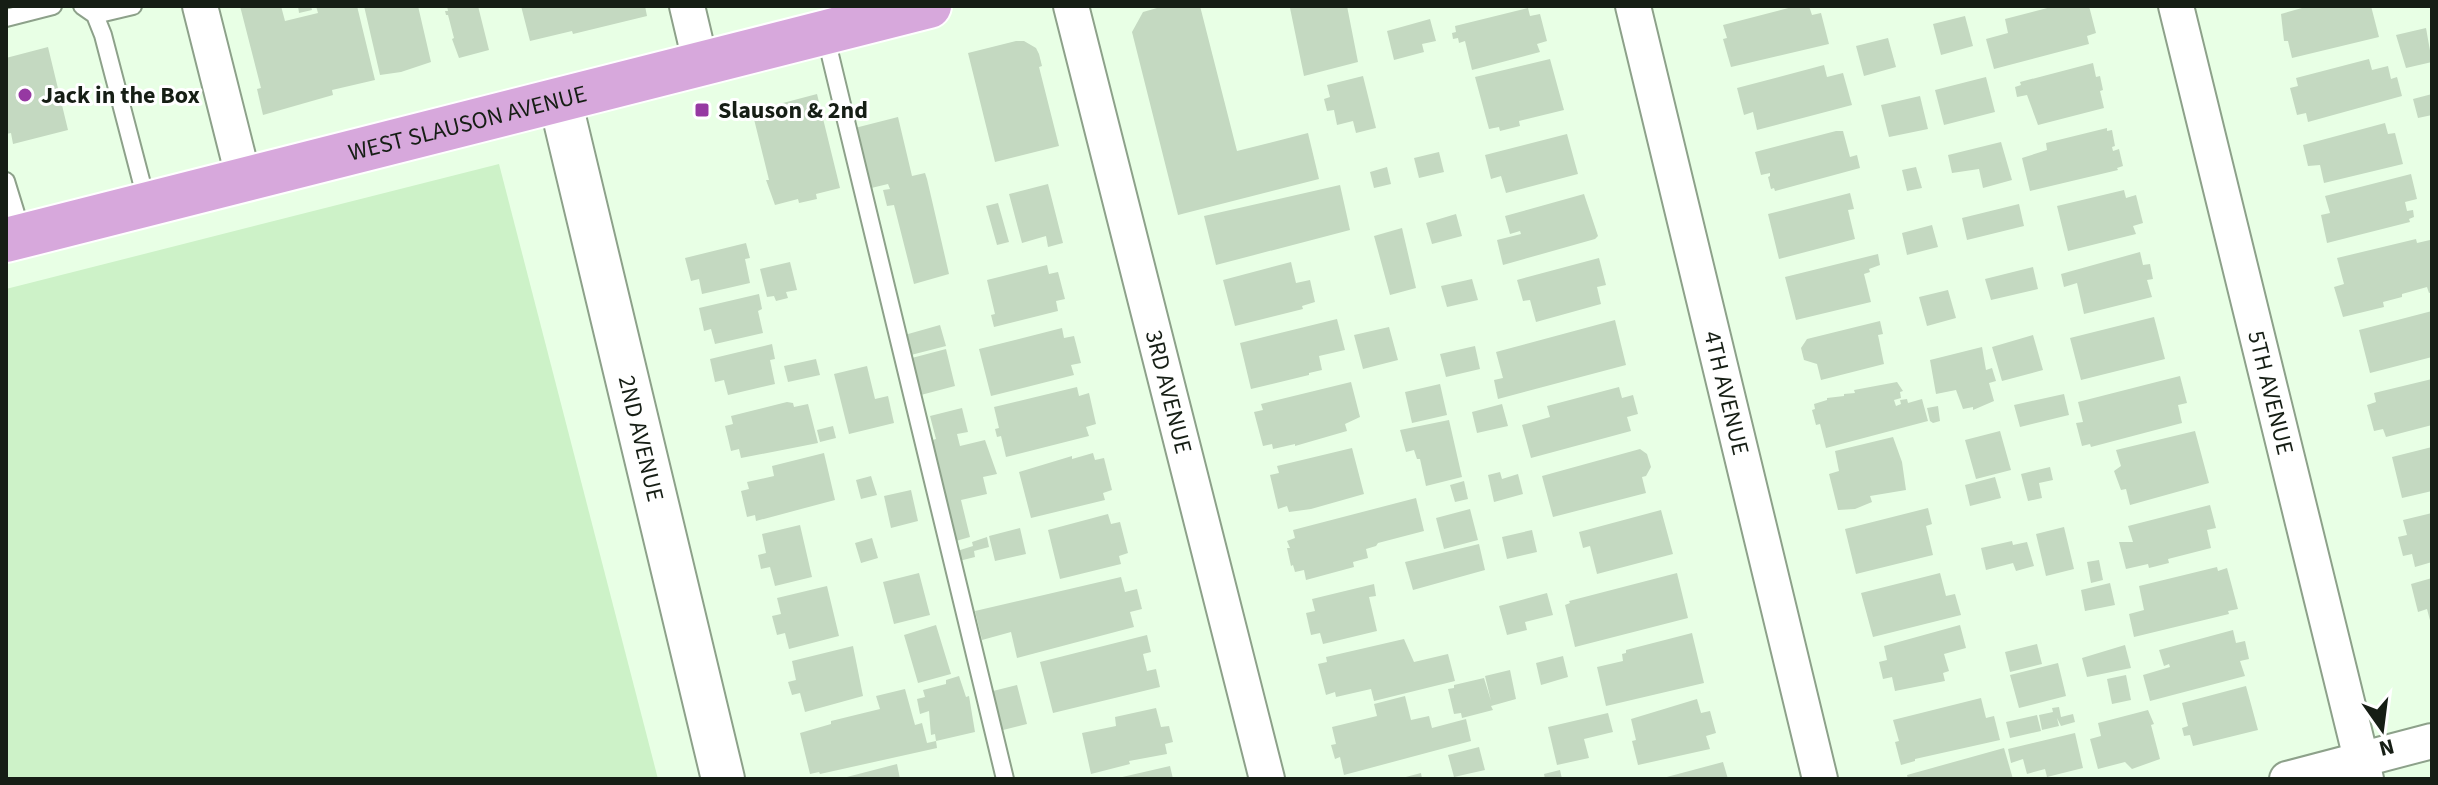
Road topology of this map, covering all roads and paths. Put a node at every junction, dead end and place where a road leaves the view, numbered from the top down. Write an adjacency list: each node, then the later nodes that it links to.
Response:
1 (53, 6): 10 (lane)
2 (133, 6): 9 (lane)
3 (200, 6): 14 (street)
4 (687, 6): 12 (street)
5 (929, 6): 11 (main road, WEST SLAUSON AVENUE)
6 (1071, 6): 22 (street, 3RD AVENUE)
7 (1633, 6): 23 (street, 4TH AVENUE)
8 (2176, 6): 19 (street, 5TH AVENUE)
9 (88, 11): 16 (lane)
10 (6, 18)
11 (824, 33): 12 (main road, WEST SLAUSON AVENUE); 21 (lane)
12 (701, 65): 13 (main road, WEST SLAUSON AVENUE)
13 (560, 100): 14 (main road, WEST SLAUSON AVENUE); 20 (street, 2ND AVENUE)
14 (244, 180): 16 (main road, WEST SLAUSON AVENUE)
15 (6, 181): 17 (lane)
16 (147, 204): 17 (main road, WEST SLAUSON AVENUE)
17 (14, 238)
18 (2432, 741): 19 (street)
19 (2364, 769): 24 (street)
20 (723, 779)
21 (1005, 779)
22 (1267, 779)
23 (1820, 779)
24 (2287, 779)

